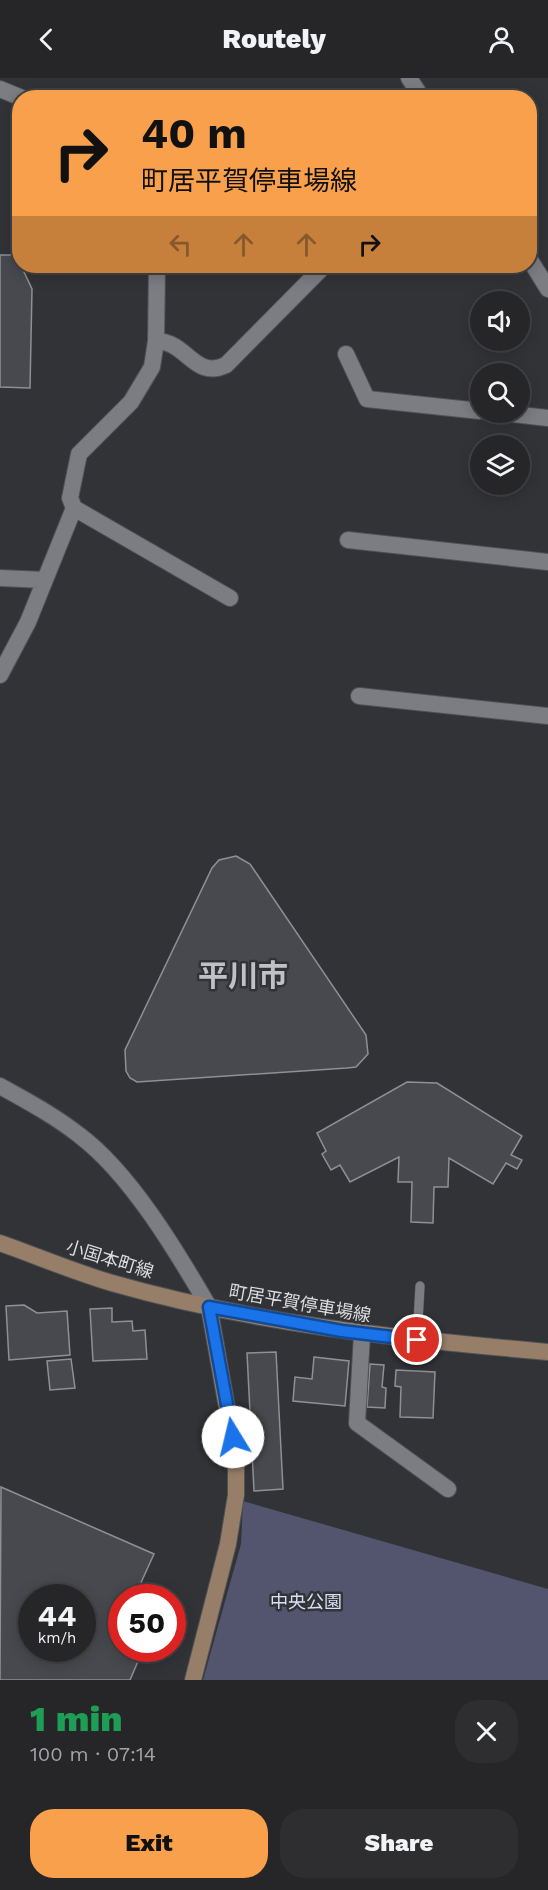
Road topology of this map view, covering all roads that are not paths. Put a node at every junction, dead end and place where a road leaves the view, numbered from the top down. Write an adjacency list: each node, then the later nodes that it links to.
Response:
1 (537, 271): 4 (street)
2 (157, 273): 5 (street)
3 (317, 273): 5 (street)
4 (548, 289)
5 (156, 341): 10 (street)
6 (346, 354): 7 (street)
7 (470, 410)
8 (530, 416): 9 (street)
9 (548, 418)
10 (74, 508): 14 (street); 15 (street)
11 (348, 540): 12 (street)
12 (548, 562)
13 (0, 578): 14 (street)
14 (45, 580): 16 (street)
15 (230, 598)
16 (0, 675)
17 (359, 696): 18 (street)
18 (548, 716)
19 (0, 1086): 22 (street)
20 (0, 1243): 22 (main road, 小国本町線)
21 (420, 1286): 24 (lane)
22 (209, 1307): 23 (main road, 町居平賀停車場線); 27 (main road, 町居平賀停車場線)
23 (362, 1334): 24 (main road, 町居平賀停車場線); 26 (street)
24 (417, 1340): 25 (main road, 町居平賀停車場線)
25 (548, 1353)
26 (448, 1489)
27 (193, 1680)

